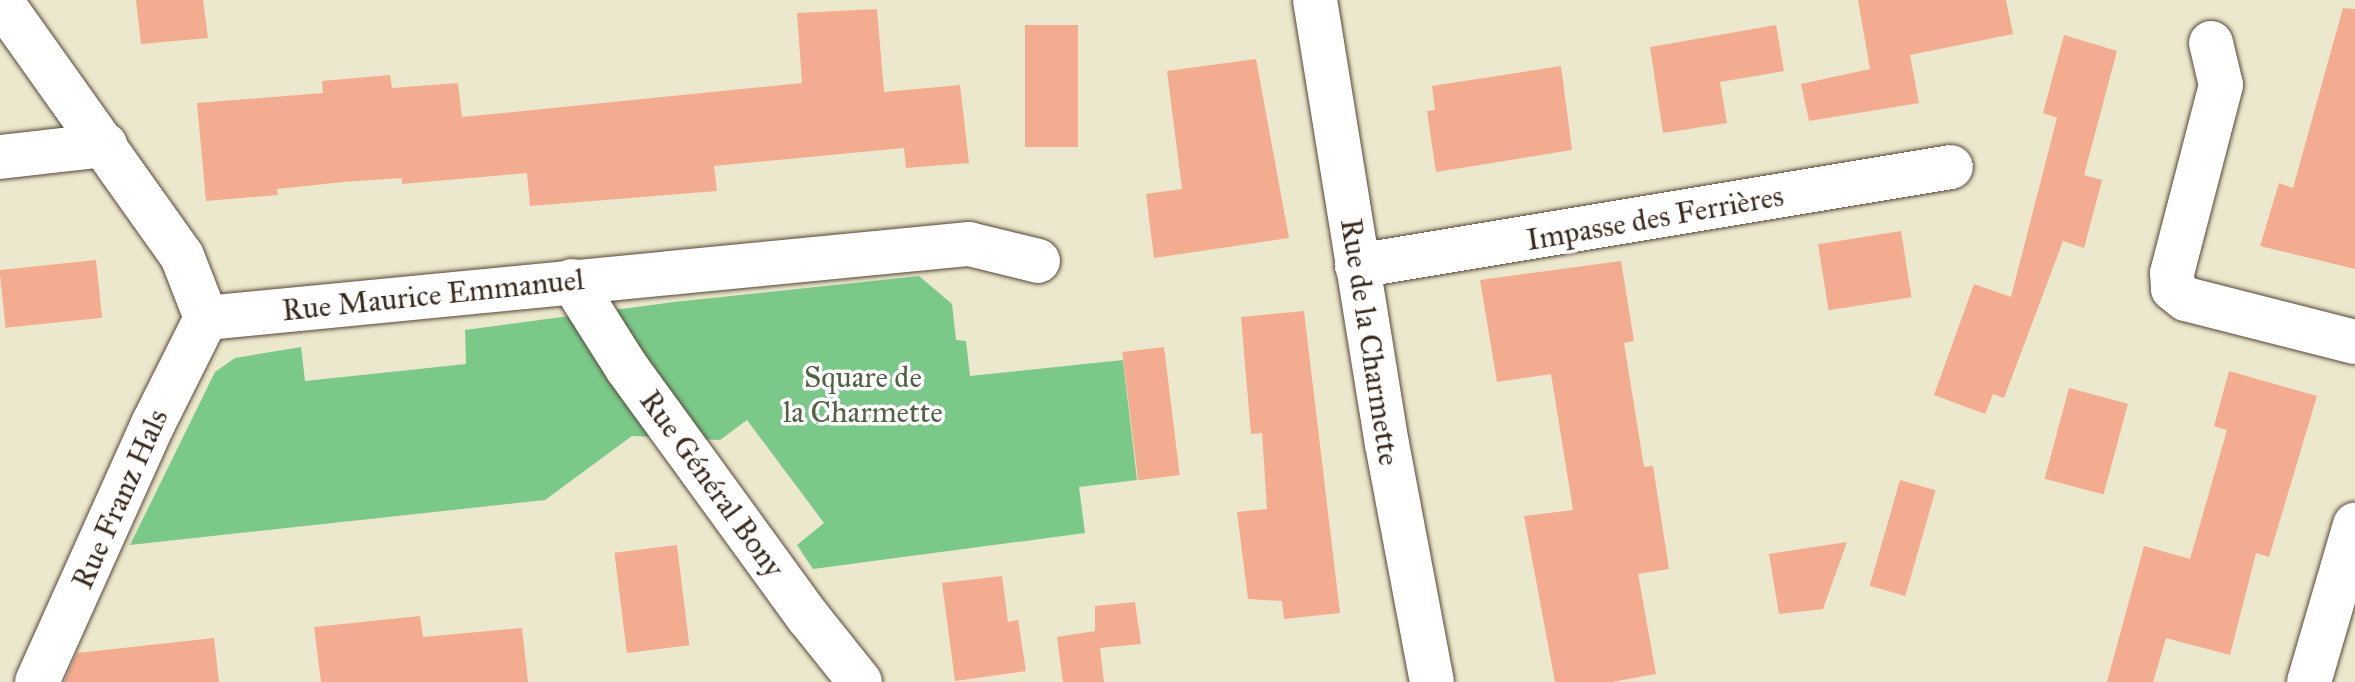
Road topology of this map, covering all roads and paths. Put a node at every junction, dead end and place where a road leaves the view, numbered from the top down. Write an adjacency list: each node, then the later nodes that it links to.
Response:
1 (0, 0): 4 (street)
2 (1315, 0): 8 (street, Rue de la Charmette)
3 (2211, 43): 11 (street)
4 (105, 145): 5 (street); 10 (street)
5 (0, 157)
6 (1951, 167): 8 (street, Impasse des Ferrières)
7 (1038, 261): 9 (street, Rue Maurice Emmanuel)
8 (1357, 266): 15 (street, Rue de la Charmette)
9 (572, 281): 10 (street, Rue Maurice Emmanuel); 14 (street, Rue Général Bony)
10 (206, 318): 13 (street, Rue Franz Hals)
11 (2355, 342)
12 (2355, 525): 16 (street)
13 (37, 682)
14 (860, 682)
15 (1432, 682)
16 (2309, 682)

